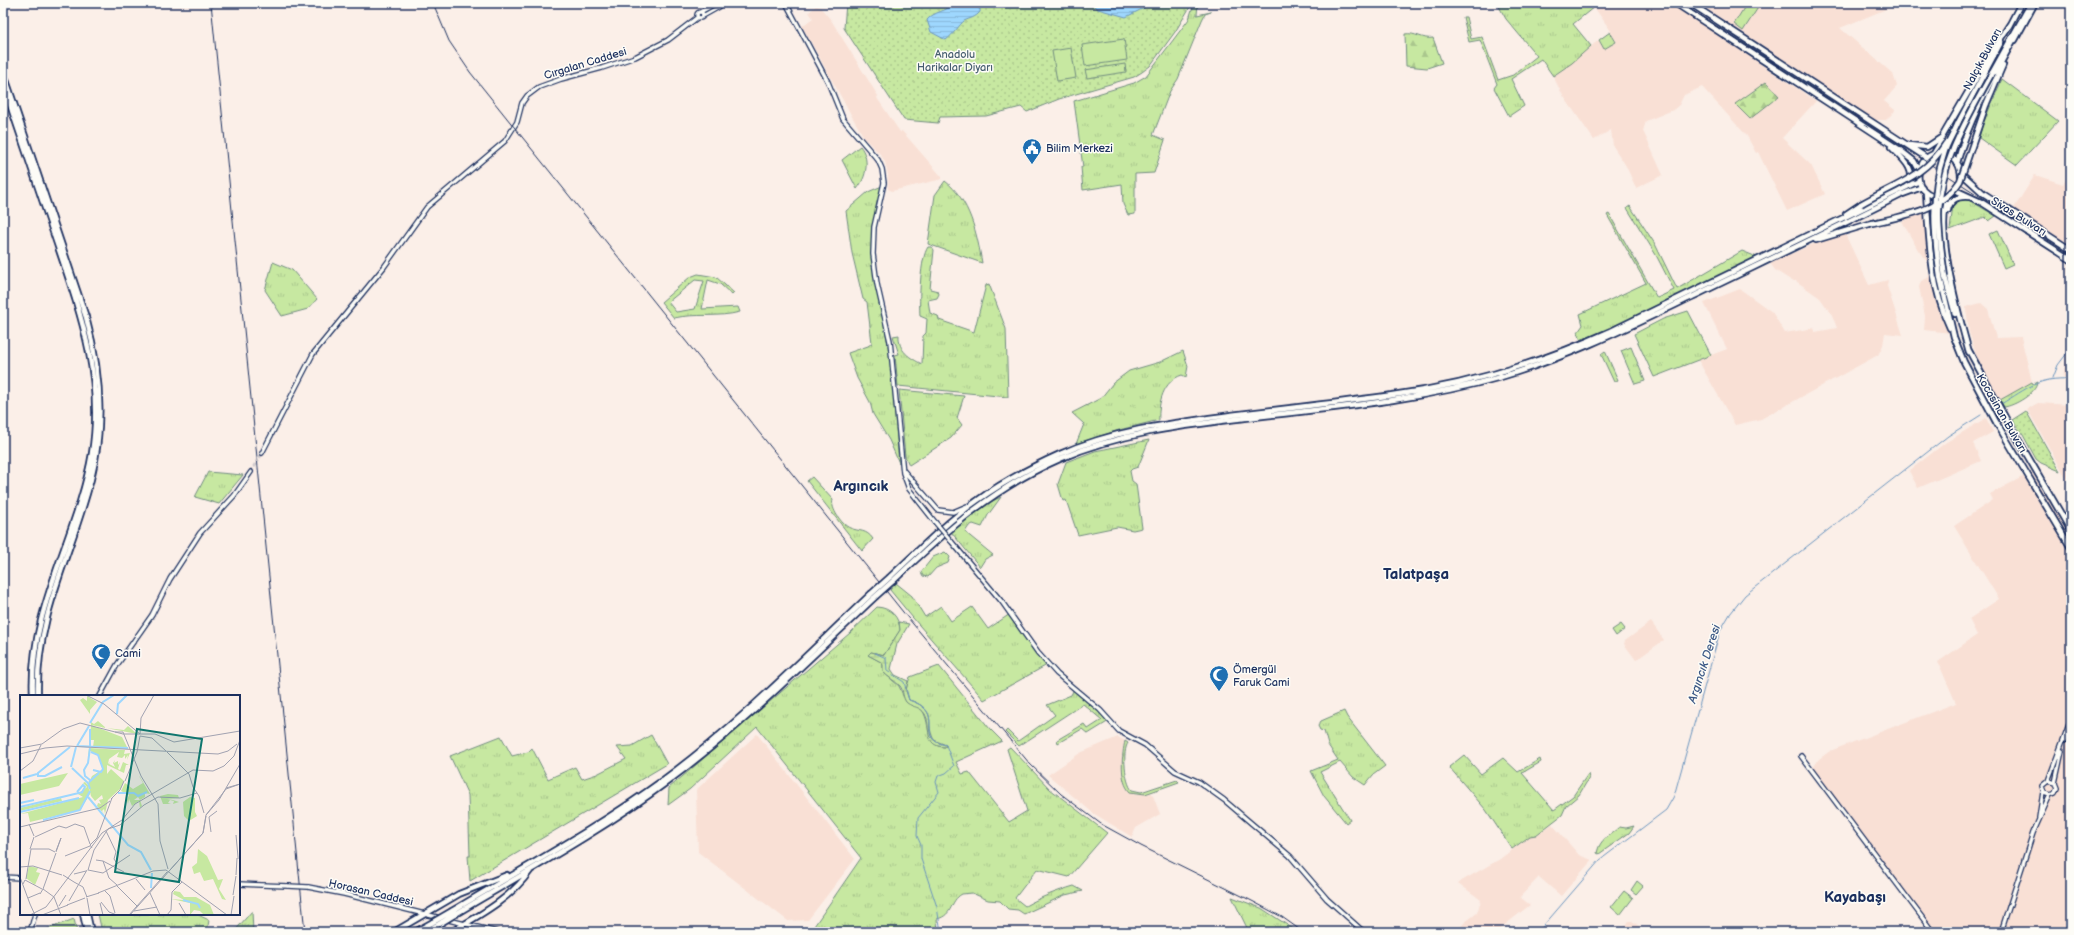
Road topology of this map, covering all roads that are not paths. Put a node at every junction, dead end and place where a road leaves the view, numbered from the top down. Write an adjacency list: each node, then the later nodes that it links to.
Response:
1 (717, 3): 9 (street)
2 (722, 3): 9 (street)
3 (786, 3): 41 (street)
4 (1675, 3): 17 (highway)
5 (1690, 3): 16 (highway)
6 (2022, 3): 10 (highway, Nalçık Bulvarı)
7 (2031, 3): 35 (highway, Nalçık Bulvarı, bridge)
8 (2035, 3): 11 (highway)
9 (702, 14): 40 (street, Cırgalan Caddesi)
10 (2010, 24): 14 (highway, Nalçık Bulvarı); 15 (highway)
11 (2016, 37): 20 (highway); 31 (highway, bridge)
12 (3, 70): 48 (highway)
13 (3, 84): 47 (highway)
14 (1958, 123): 29 (highway, bridge); 34 (highway, Kocasinan Bulvarı, bridge)
15 (1944, 136): 16 (highway); 18 (highway)
16 (1894, 137): 19 (highway)
17 (1887, 142): 21 (highway); 24 (highway)
18 (1933, 155): 19 (highway); 20 (highway)
19 (1927, 158): 21 (highway)
20 (1958, 163): 22 (highway)
21 (1919, 170): 23 (highway)
22 (1961, 172): 26 (highway); 32 (highway, Sivas Bulvarı)
23 (1919, 181): 24 (highway); 25 (highway)
24 (1907, 187): 29 (highway)
25 (1922, 187): 27 (highway); 31 (highway)
26 (1954, 191): 27 (highway); 28 (highway, Sivas Bulvarı); 30 (highway)
27 (1926, 192): 34 (highway)
28 (1974, 199): 30 (highway); 33 (highway, Sivas Bulvarı)
29 (1831, 224): 43 (highway)
30 (1944, 226): 35 (highway)
31 (1804, 243): 46 (highway)
32 (2071, 250)
33 (2071, 260)
34 (1954, 337): 37 (highway, Kocasinan Bulvarı)
35 (1969, 352): 36 (highway, Kocasinan Bulvarı)
36 (2003, 414): 37 (highway); 38 (highway, Kocasinan Bulvarı)
37 (1994, 419): 39 (highway, Kocasinan Bulvarı)
38 (2006, 420): 39 (highway); 44 (highway, Kocasinan Bulvarı)
39 (1998, 425): 45 (highway, Kocasinan Bulvarı)
40 (262, 453)
41 (902, 470): 43 (street); 76 (street, bridge)
42 (251, 472): 49 (street)
43 (977, 500): 46 (highway)
44 (2071, 531)
45 (2071, 548)
46 (891, 579): 58 (highway, bridge)
47 (33, 695)
48 (38, 695)
49 (101, 695)
50 (2071, 719): 53 (street)
51 (2071, 726): 54 (street)
52 (1801, 756): 77 (street)
53 (2048, 781): 54 (street); 55 (street)
54 (2055, 783): 56 (street)
55 (2043, 792): 56 (street); 57 (street)
56 (2050, 795): 57 (street)
57 (2039, 819): 78 (street)
58 (529, 868): 62 (highway); 66 (highway, bridge); 67 (highway)
59 (3, 877): 60 (street)
60 (20, 878)
61 (240, 884): 62 (street, Horasan Caddesi, bridge)
62 (424, 914): 67 (street, Horasan Caddesi); 71 (highway)
63 (35, 915): 68 (street)
64 (82, 915): 69 (highway)
65 (87, 915): 70 (highway)
66 (434, 924): 72 (highway); 73 (highway)
67 (464, 924): 74 (highway); 75 (street, Horasan Caddesi)
68 (30, 932)
69 (87, 932)
70 (91, 932)
71 (394, 932)
72 (416, 932)
73 (425, 932)
74 (451, 932)
75 (497, 932)
76 (1364, 932)
77 (1932, 932)
78 (2001, 932)

